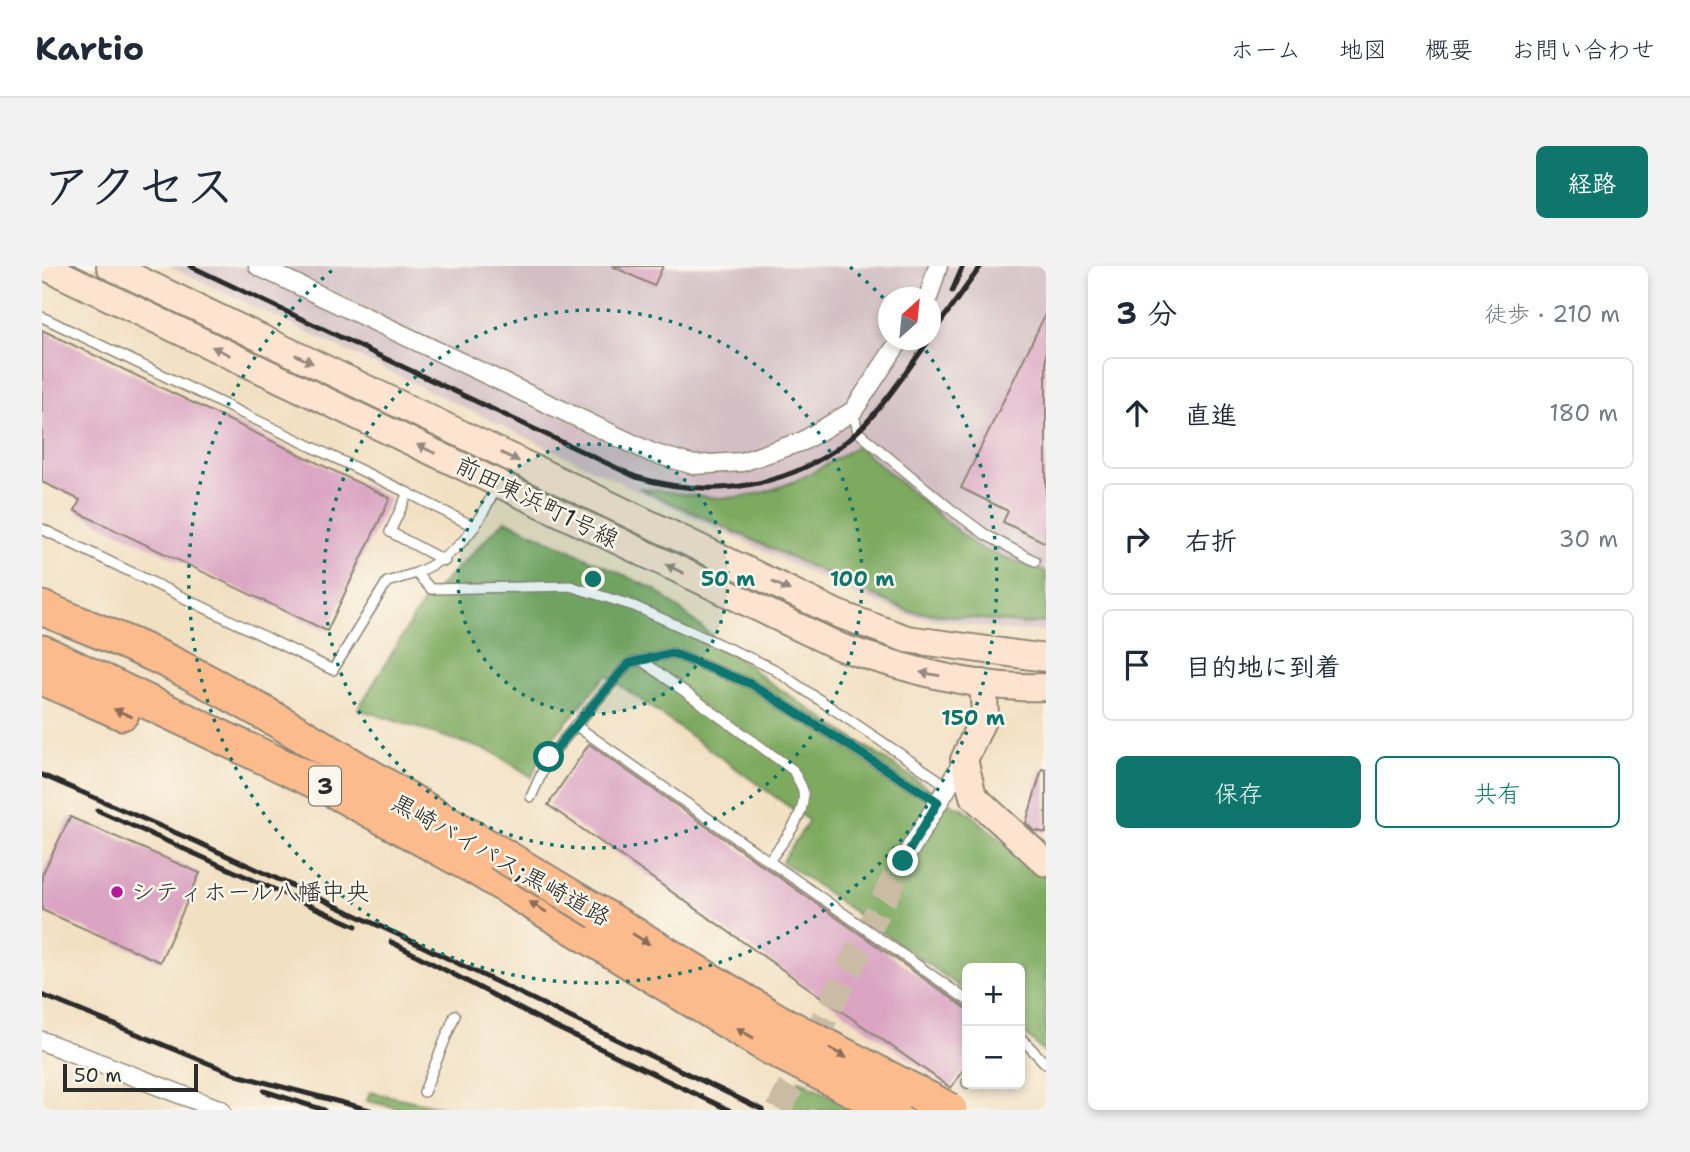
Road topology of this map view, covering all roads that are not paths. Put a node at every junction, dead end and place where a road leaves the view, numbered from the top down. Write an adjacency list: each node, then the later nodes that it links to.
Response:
1 (44, 266): 9 (street, 前田東浜町1号線, one-way to 1)
2 (110, 266): 19 (street, 前田東浜町1号線, one-way to 19)
3 (258, 266): 8 (street)
4 (937, 266): 5 (street)
5 (931, 287)
6 (42, 317): 10 (lane)
7 (893, 350): 8 (street)
8 (853, 411): 14 (lane)
9 (498, 484): 11 (lane); 22 (street, 前田東浜町1号線, one-way to 9)
10 (408, 493): 11 (lane); 13 (lane)
11 (475, 527): 13 (lane)
12 (42, 528): 15 (lane)
13 (445, 561): 15 (lane)
14 (1035, 561)
15 (416, 573): 26 (lane)
16 (42, 608): 29 (highway)
17 (42, 628): 29 (highway, 黒崎バイパス;黒崎道路 / 3)
18 (42, 652): 29 (highway, 黒崎バイパス;黒崎道路 / 3)
19 (1046, 658)
20 (640, 660): 24 (lane); 28 (lane); 31 (lane)
21 (42, 678): 29 (highway, one-way to 21)
22 (984, 683): 23 (street, 前田東浜町1号線); 25 (street)
23 (1046, 687)
24 (575, 725): 27 (lane); 31 (lane)
25 (964, 760): 26 (street); 32 (street)
26 (948, 786): 28 (street)
27 (531, 797)
28 (938, 802): 30 (street)
29 (488, 861): 40 (highway, 黒崎バイパス;黒崎道路 / 3, one-way to 29, bridge); 41 (highway, 黒崎バイパス;黒崎道路 / 3, one-way to 41, bridge)
30 (903, 861)
31 (769, 862): 33 (lane)
32 (1046, 863)
33 (962, 997)
34 (455, 1015): 38 (lane)
35 (42, 1041): 39 (street)
36 (1025, 1042): 37 (lane)
37 (1046, 1064)
38 (424, 1092)
39 (221, 1110)
40 (892, 1110)
41 (950, 1110)

